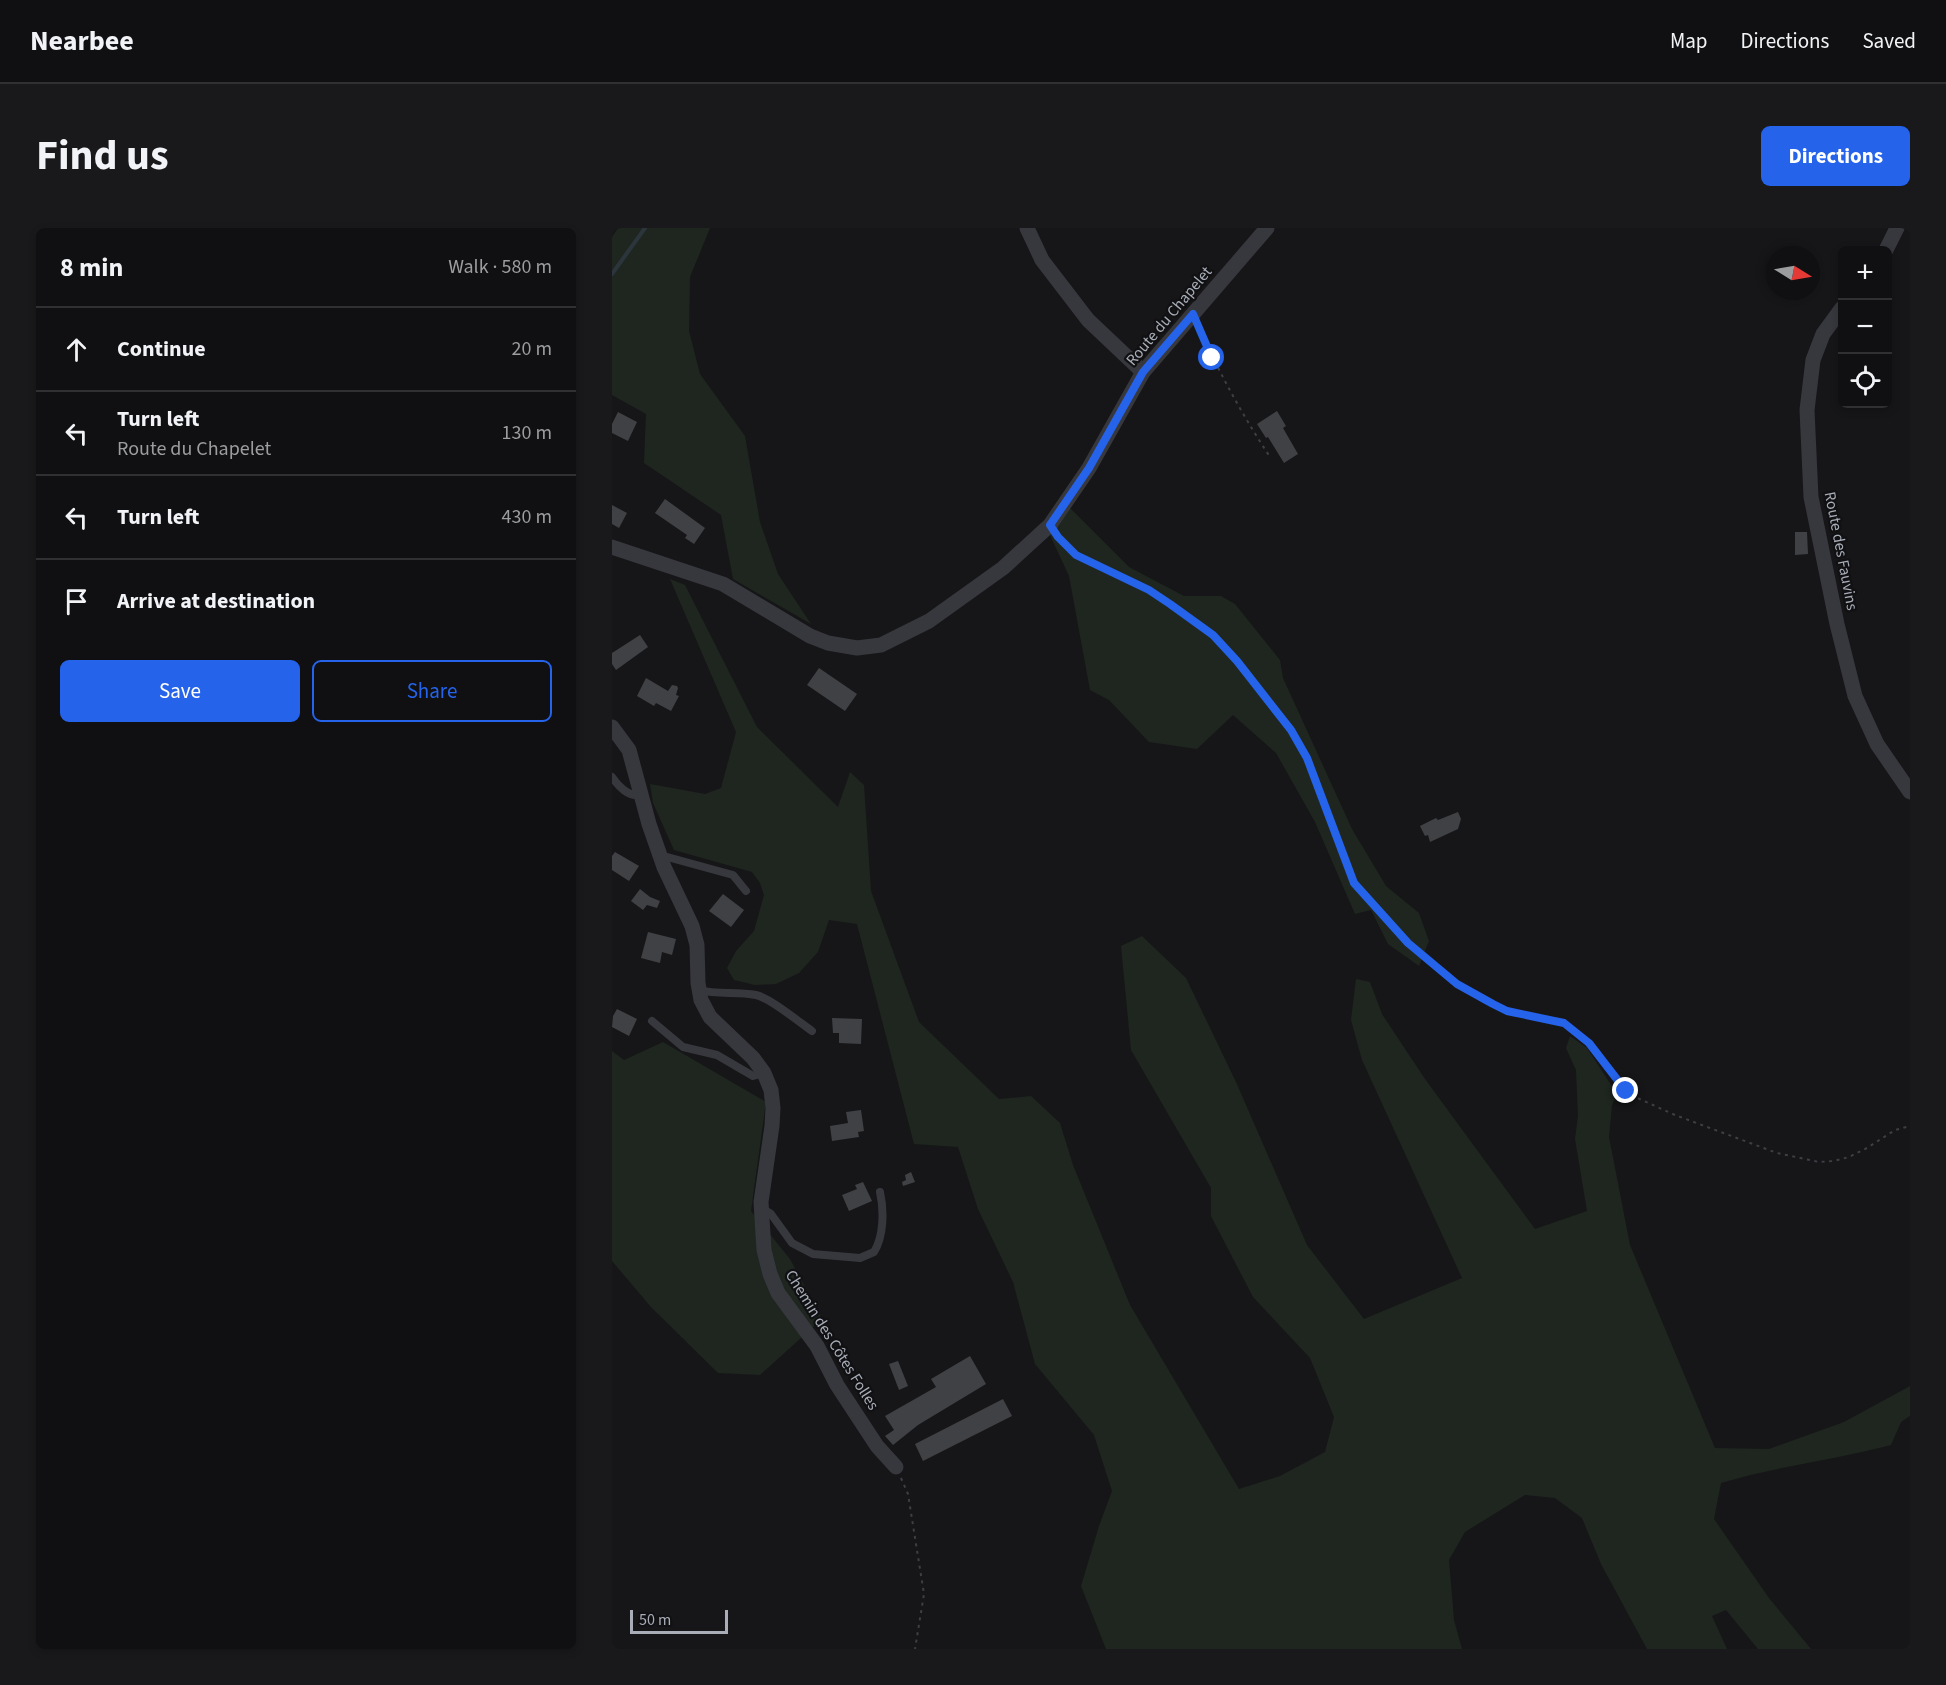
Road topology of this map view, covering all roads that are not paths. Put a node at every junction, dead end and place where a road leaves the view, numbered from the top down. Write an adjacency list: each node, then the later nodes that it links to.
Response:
1 (1027, 228): 6 (street)
2 (1267, 228): 6 (street, Route du Chapelet)
3 (1897, 228): 4 (street)
4 (1888, 246)
5 (1838, 313): 10 (street, Route des Fauvins)
6 (1143, 372): 7 (street, Route du Chapelet)
7 (612, 547)
8 (612, 727): 11 (street, Chemin des Côtes Folles)
9 (612, 777): 11 (lane)
10 (1910, 792)
11 (641, 795): 12 (street, Chemin des Côtes Folles)
12 (660, 855): 13 (lane); 14 (street, Chemin des Côtes Folles)
13 (746, 891)
14 (699, 990): 16 (lane); 17 (street, Chemin des Côtes Folles)
15 (652, 1022): 17 (lane)
16 (812, 1031)
17 (764, 1073): 19 (street, Chemin des Côtes Folles)
18 (880, 1192): 19 (lane)
19 (761, 1208): 20 (street, Chemin des Côtes Folles)
20 (896, 1467)

